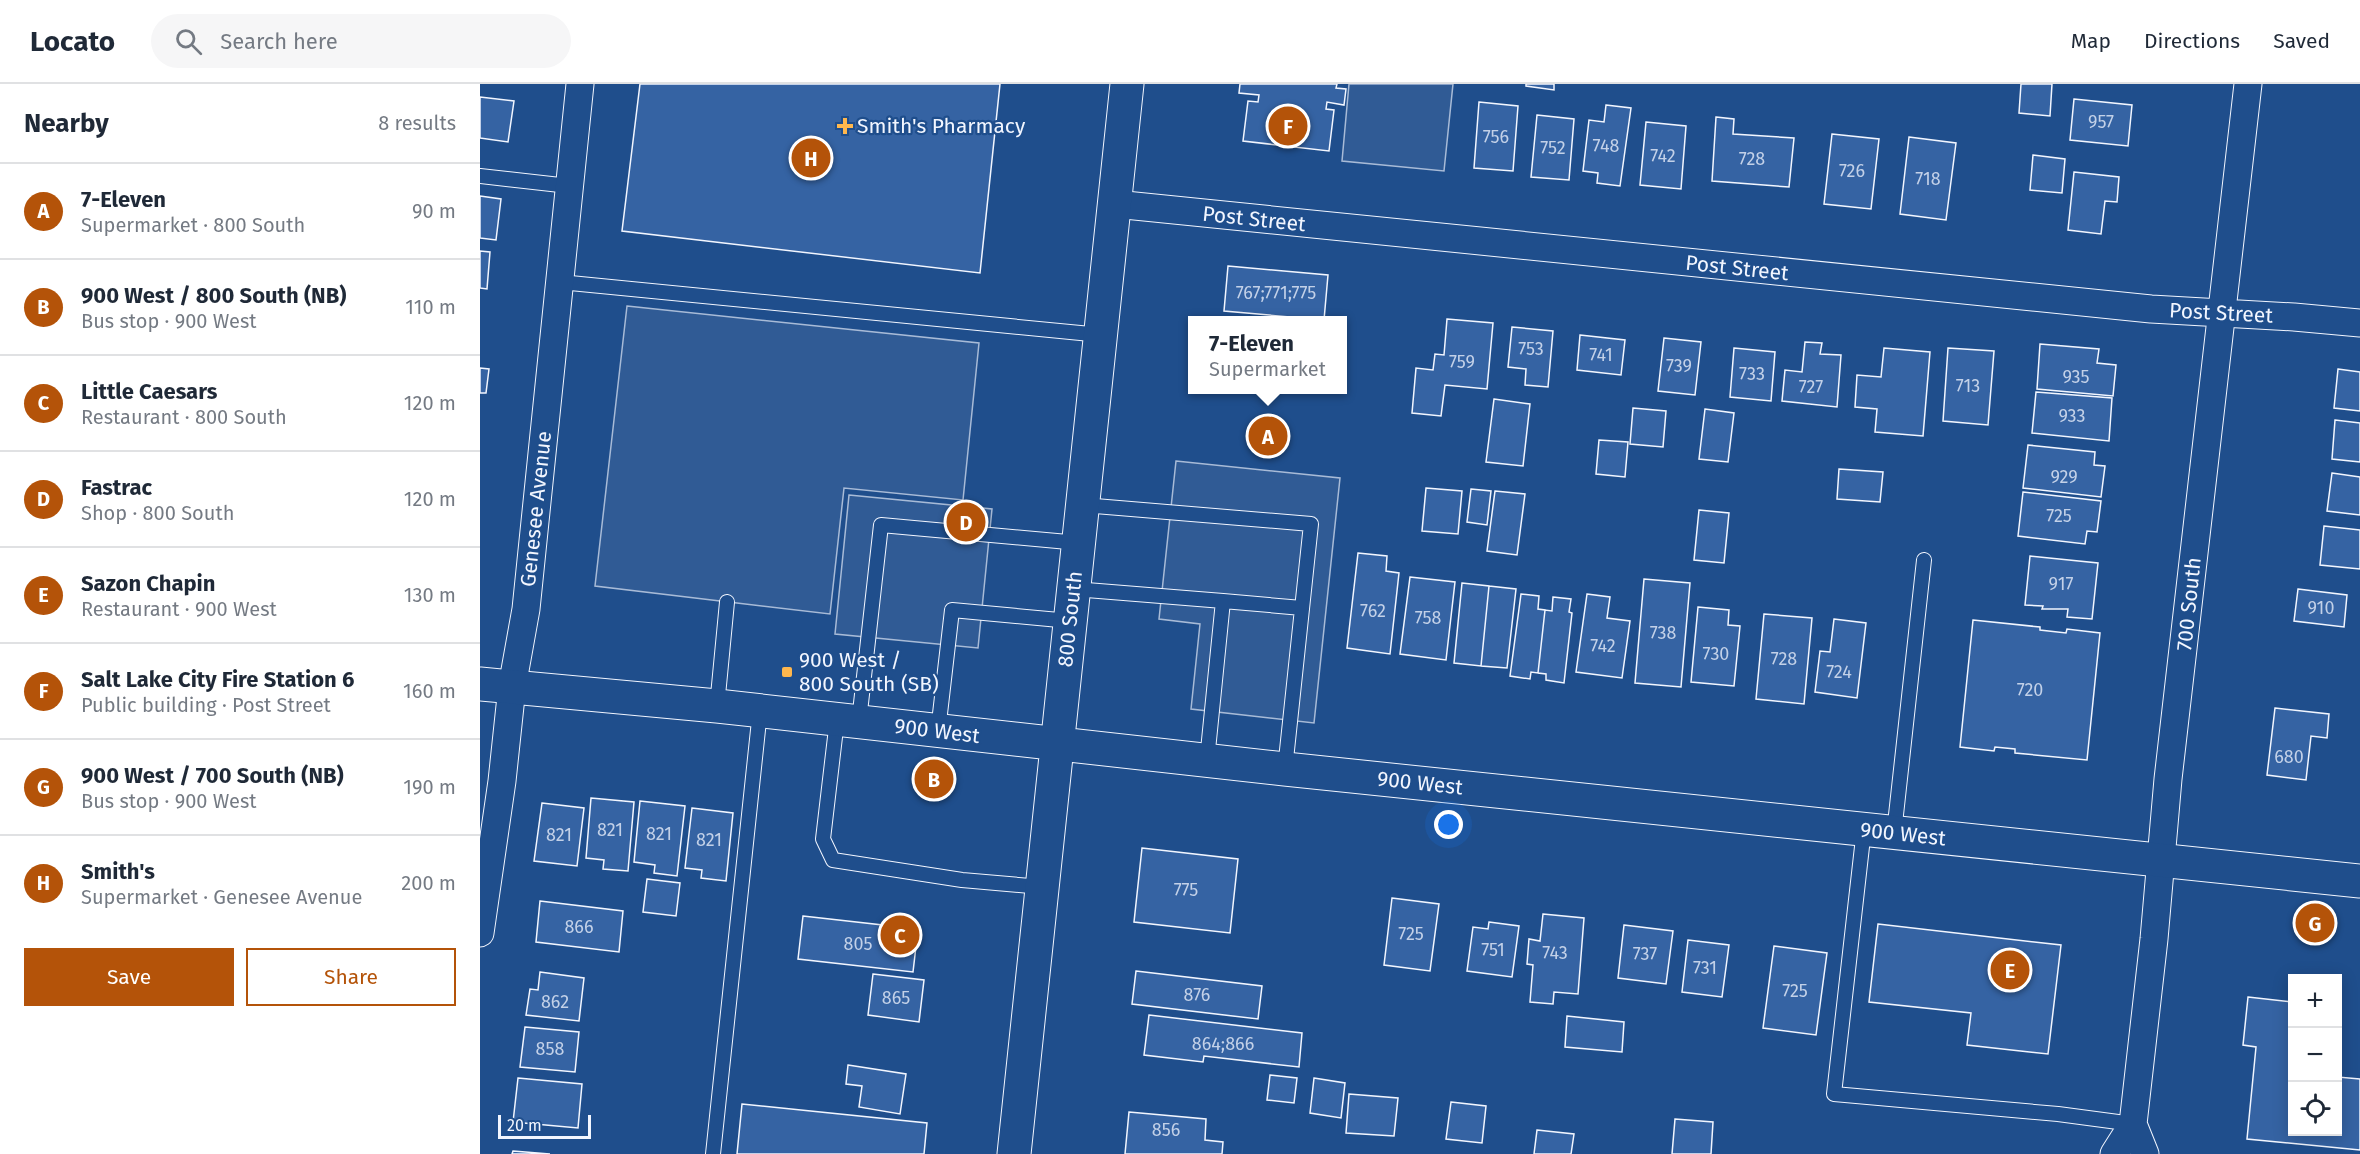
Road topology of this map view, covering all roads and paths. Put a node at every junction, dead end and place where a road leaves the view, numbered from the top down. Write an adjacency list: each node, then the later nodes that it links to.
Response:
1 (580, 84): 5 (street, Genesee Avenue)
2 (1127, 84): 6 (main road, 800 South)
3 (2248, 84): 8 (street, 700 South)
4 (480, 176): 5 (lane)
5 (569, 186): 7 (street, Genesee Avenue)
6 (1115, 204): 8 (street, Post Street); 10 (main road, 800 South)
7 (560, 282): 10 (lane); 19 (street, Genesee Avenue)
8 (2222, 314): 9 (street, Post Street); 28 (street, 700 South)
9 (2360, 323)
10 (1101, 335): 11 (main road, 800 South)
11 (1083, 505): 12 (main road, 800 South); 17 (lane)
12 (1078, 543): 14 (main road, 800 South); 22 (lane)
13 (1924, 560): 27 (lane)
14 (1074, 589): 15 (lane); 18 (main road, 800 South)
15 (1223, 601): 17 (lane); 25 (lane)
16 (727, 602): 20 (lane)
17 (1302, 608): 26 (lane)
18 (1070, 621): 23 (lane); 24 (main road, 800 South)
19 (496, 685): 20 (main road, 900 West); 31 (street, Genesee Avenue)
20 (717, 706): 21 (main road, 900 West)
21 (760, 711): 22 (main road, 900 West); 33 (lane)
22 (848, 721): 23 (main road, 900 West); 30 (lane)
23 (938, 731): 24 (main road, 900 West)
24 (1057, 744): 25 (main road, 900 West); 30 (main road, 800 South)
25 (1208, 760): 26 (main road, 900 West)
26 (1286, 770): 27 (main road, 900 West)
27 (1879, 831): 28 (main road, 900 West); 32 (lane)
28 (2162, 860): 29 (main road, 900 West); 32 (street, 700 South)
29 (2360, 881)
30 (1042, 888): 34 (main road, 800 South)
31 (480, 933)
32 (2133, 1124): 35 (street, 700 South); 36 (street, 700 South)
33 (713, 1154)
34 (1014, 1154)
35 (2114, 1154)
36 (2145, 1154)

